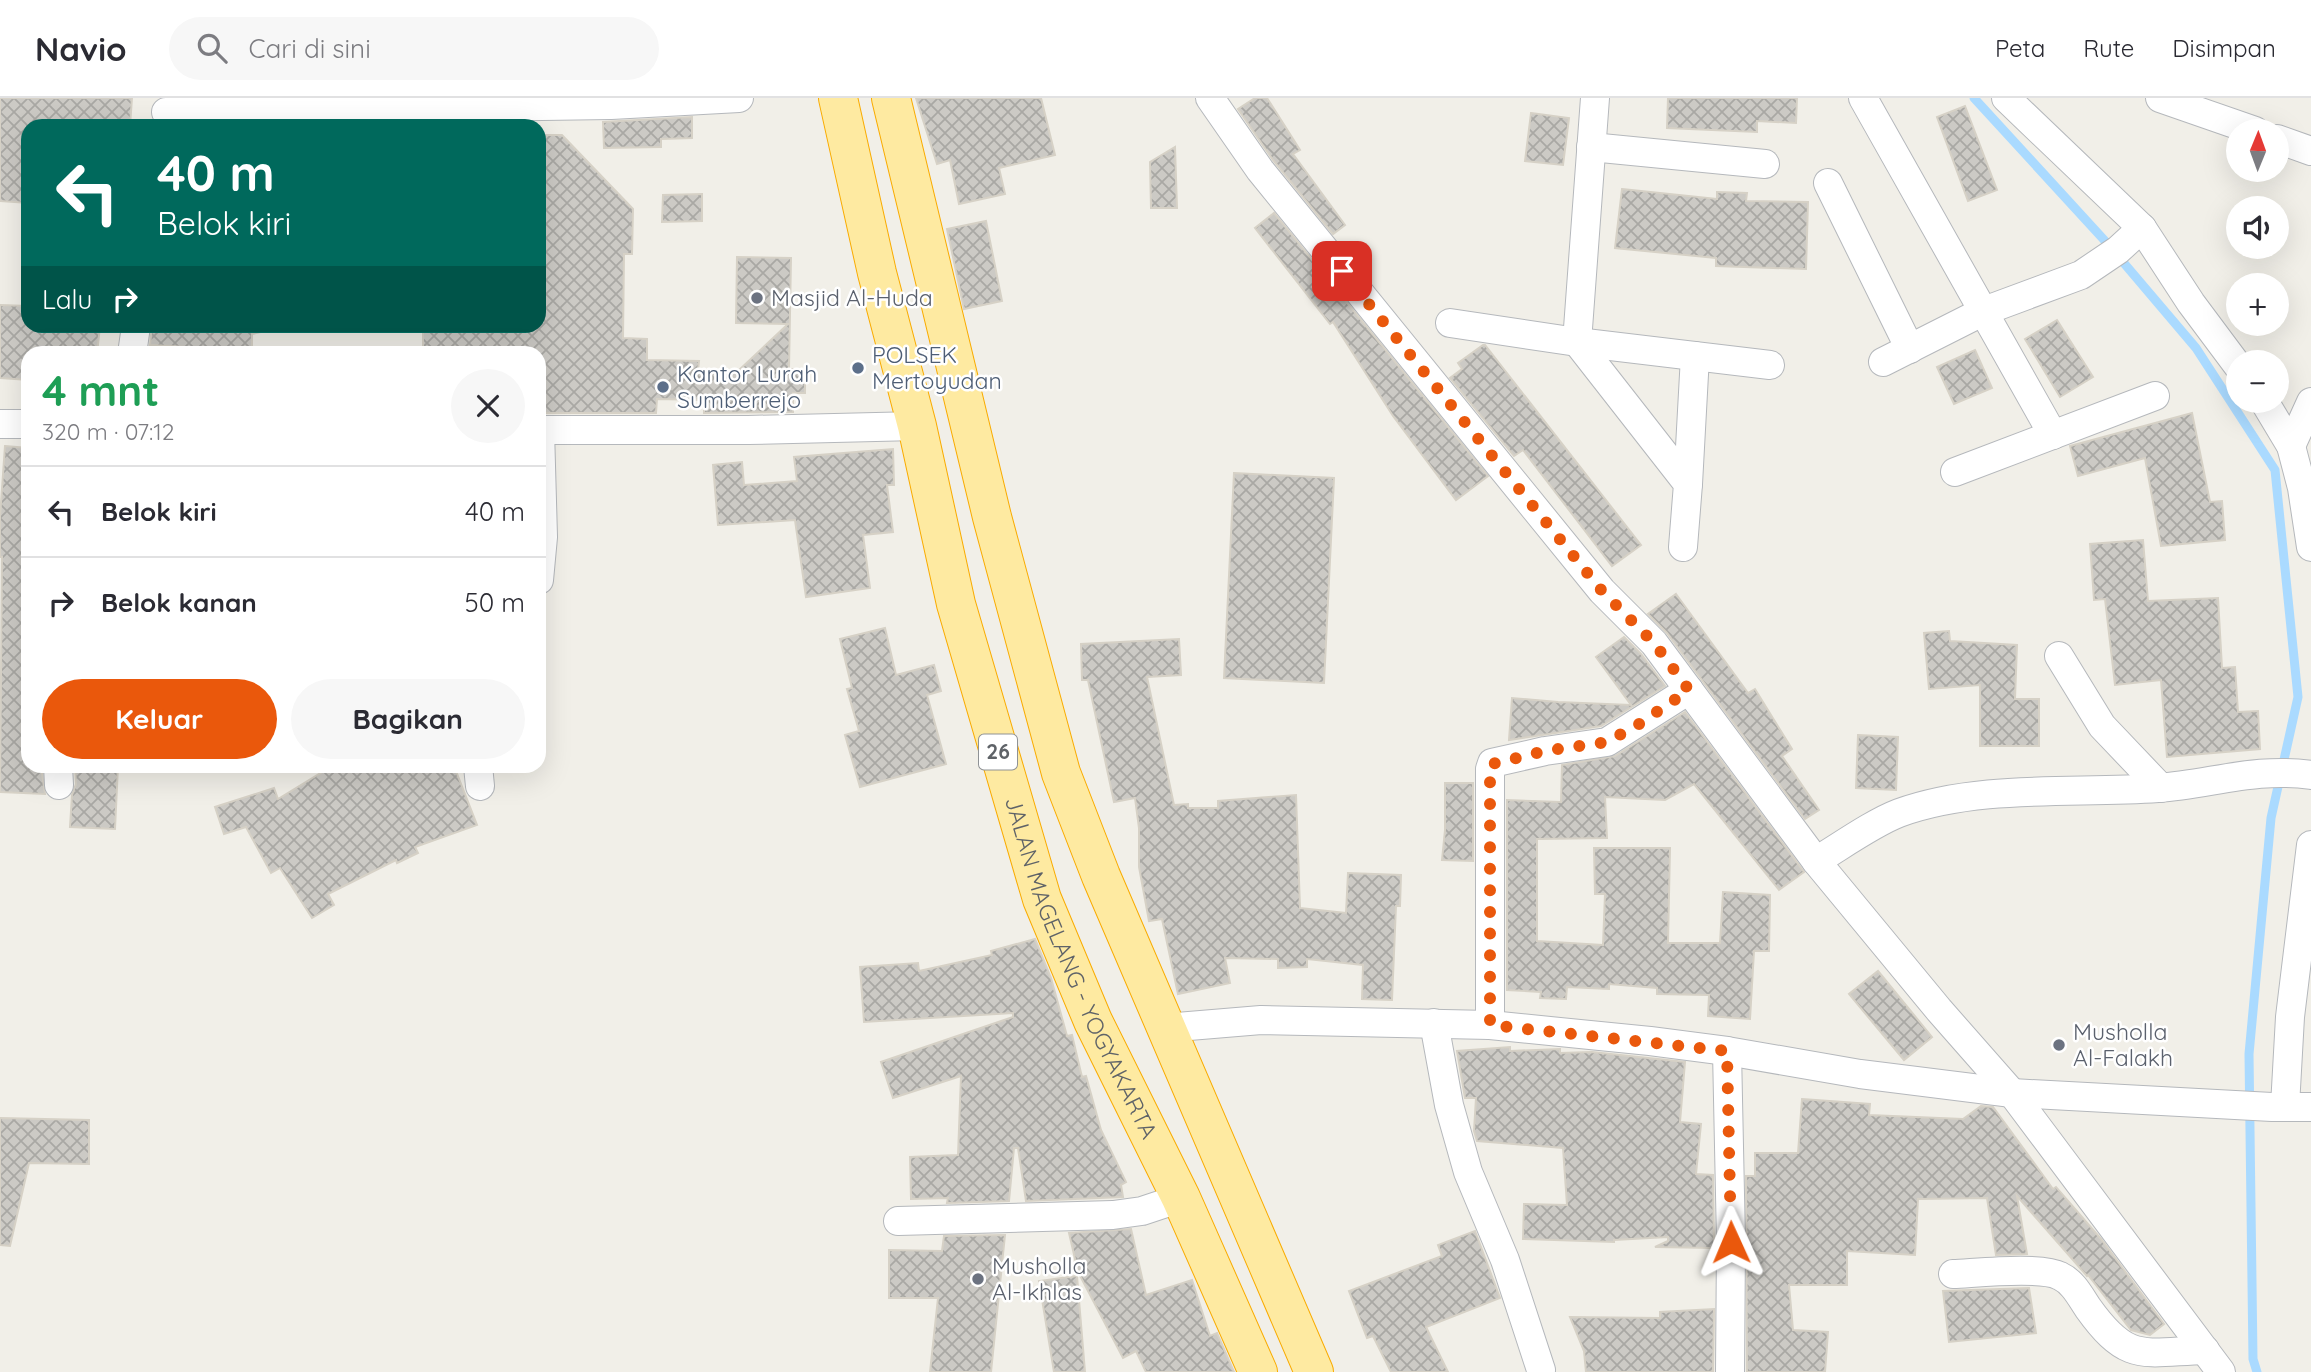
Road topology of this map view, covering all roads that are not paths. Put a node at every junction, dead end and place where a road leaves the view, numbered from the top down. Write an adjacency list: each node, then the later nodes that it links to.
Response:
1 (739, 98): 9 (street)
2 (838, 98): 18 (highway, JALAN MAGELANG - YOGYAKARTA / 26)
3 (891, 98): 17 (highway, 26)
4 (1210, 98): 41 (street)
5 (1595, 98): 12 (street)
6 (1863, 98): 19 (street)
7 (2006, 98): 16 (street)
8 (2160, 98): 10 (street)
9 (167, 112)
10 (2226, 121)
11 (2289, 143): 13 (street)
12 (1591, 147): 14 (street); 21 (street)
13 (2311, 151)
14 (1765, 164)
15 (1828, 183): 22 (street)
16 (2142, 228): 19 (street); 23 (street)
17 (932, 271): 18 (highway); 48 (highway, 26)
18 (877, 273): 32 (highway, JALAN MAGELANG - YOGYAKARTA / 26)
19 (1984, 311): 22 (street); 34 (street)
20 (1450, 323): 21 (street)
21 (1577, 342): 24 (street); 37 (street)
22 (1910, 349): 25 (street)
23 (2226, 350)
24 (1695, 356): 26 (street); 37 (street)
25 (1883, 362)
26 (1770, 365)
27 (2155, 396): 34 (street)
28 (2311, 402): 35 (street)
29 (2271, 413): 35 (street)
30 (0, 424): 31 (street)
31 (21, 425)
32 (917, 426): 33 (street); 52 (highway, JALAN MAGELANG - YOGYAKARTA / 26)
33 (546, 430)
34 (2053, 435): 36 (street)
35 (2291, 446): 39 (street)
36 (1955, 472)
37 (1688, 484): 38 (street)
38 (1683, 547)
39 (2311, 547)
40 (2059, 656): 43 (street)
41 (1689, 690): 45 (street); 47 (street)
42 (2304, 774): 43 (street)
43 (2161, 788): 45 (street)
44 (2311, 845): 51 (street)
45 (1816, 861): 50 (street)
46 (1434, 1023): 47 (street); 48 (street); 56 (street)
47 (1490, 1025): 49 (street)
48 (1165, 1028): 58 (highway, 26)
49 (1727, 1051): 50 (street); 59 (street)
50 (2012, 1093): 51 (street); 55 (street)
51 (2289, 1107)
52 (1181, 1198): 53 (street); 57 (highway, JALAN MAGELANG - YOGYAKARTA / 26)
53 (898, 1221)
54 (1953, 1274): 55 (street)
55 (2213, 1361)
56 (1541, 1370)
57 (1258, 1372)
58 (1314, 1372)
59 (1730, 1372)

